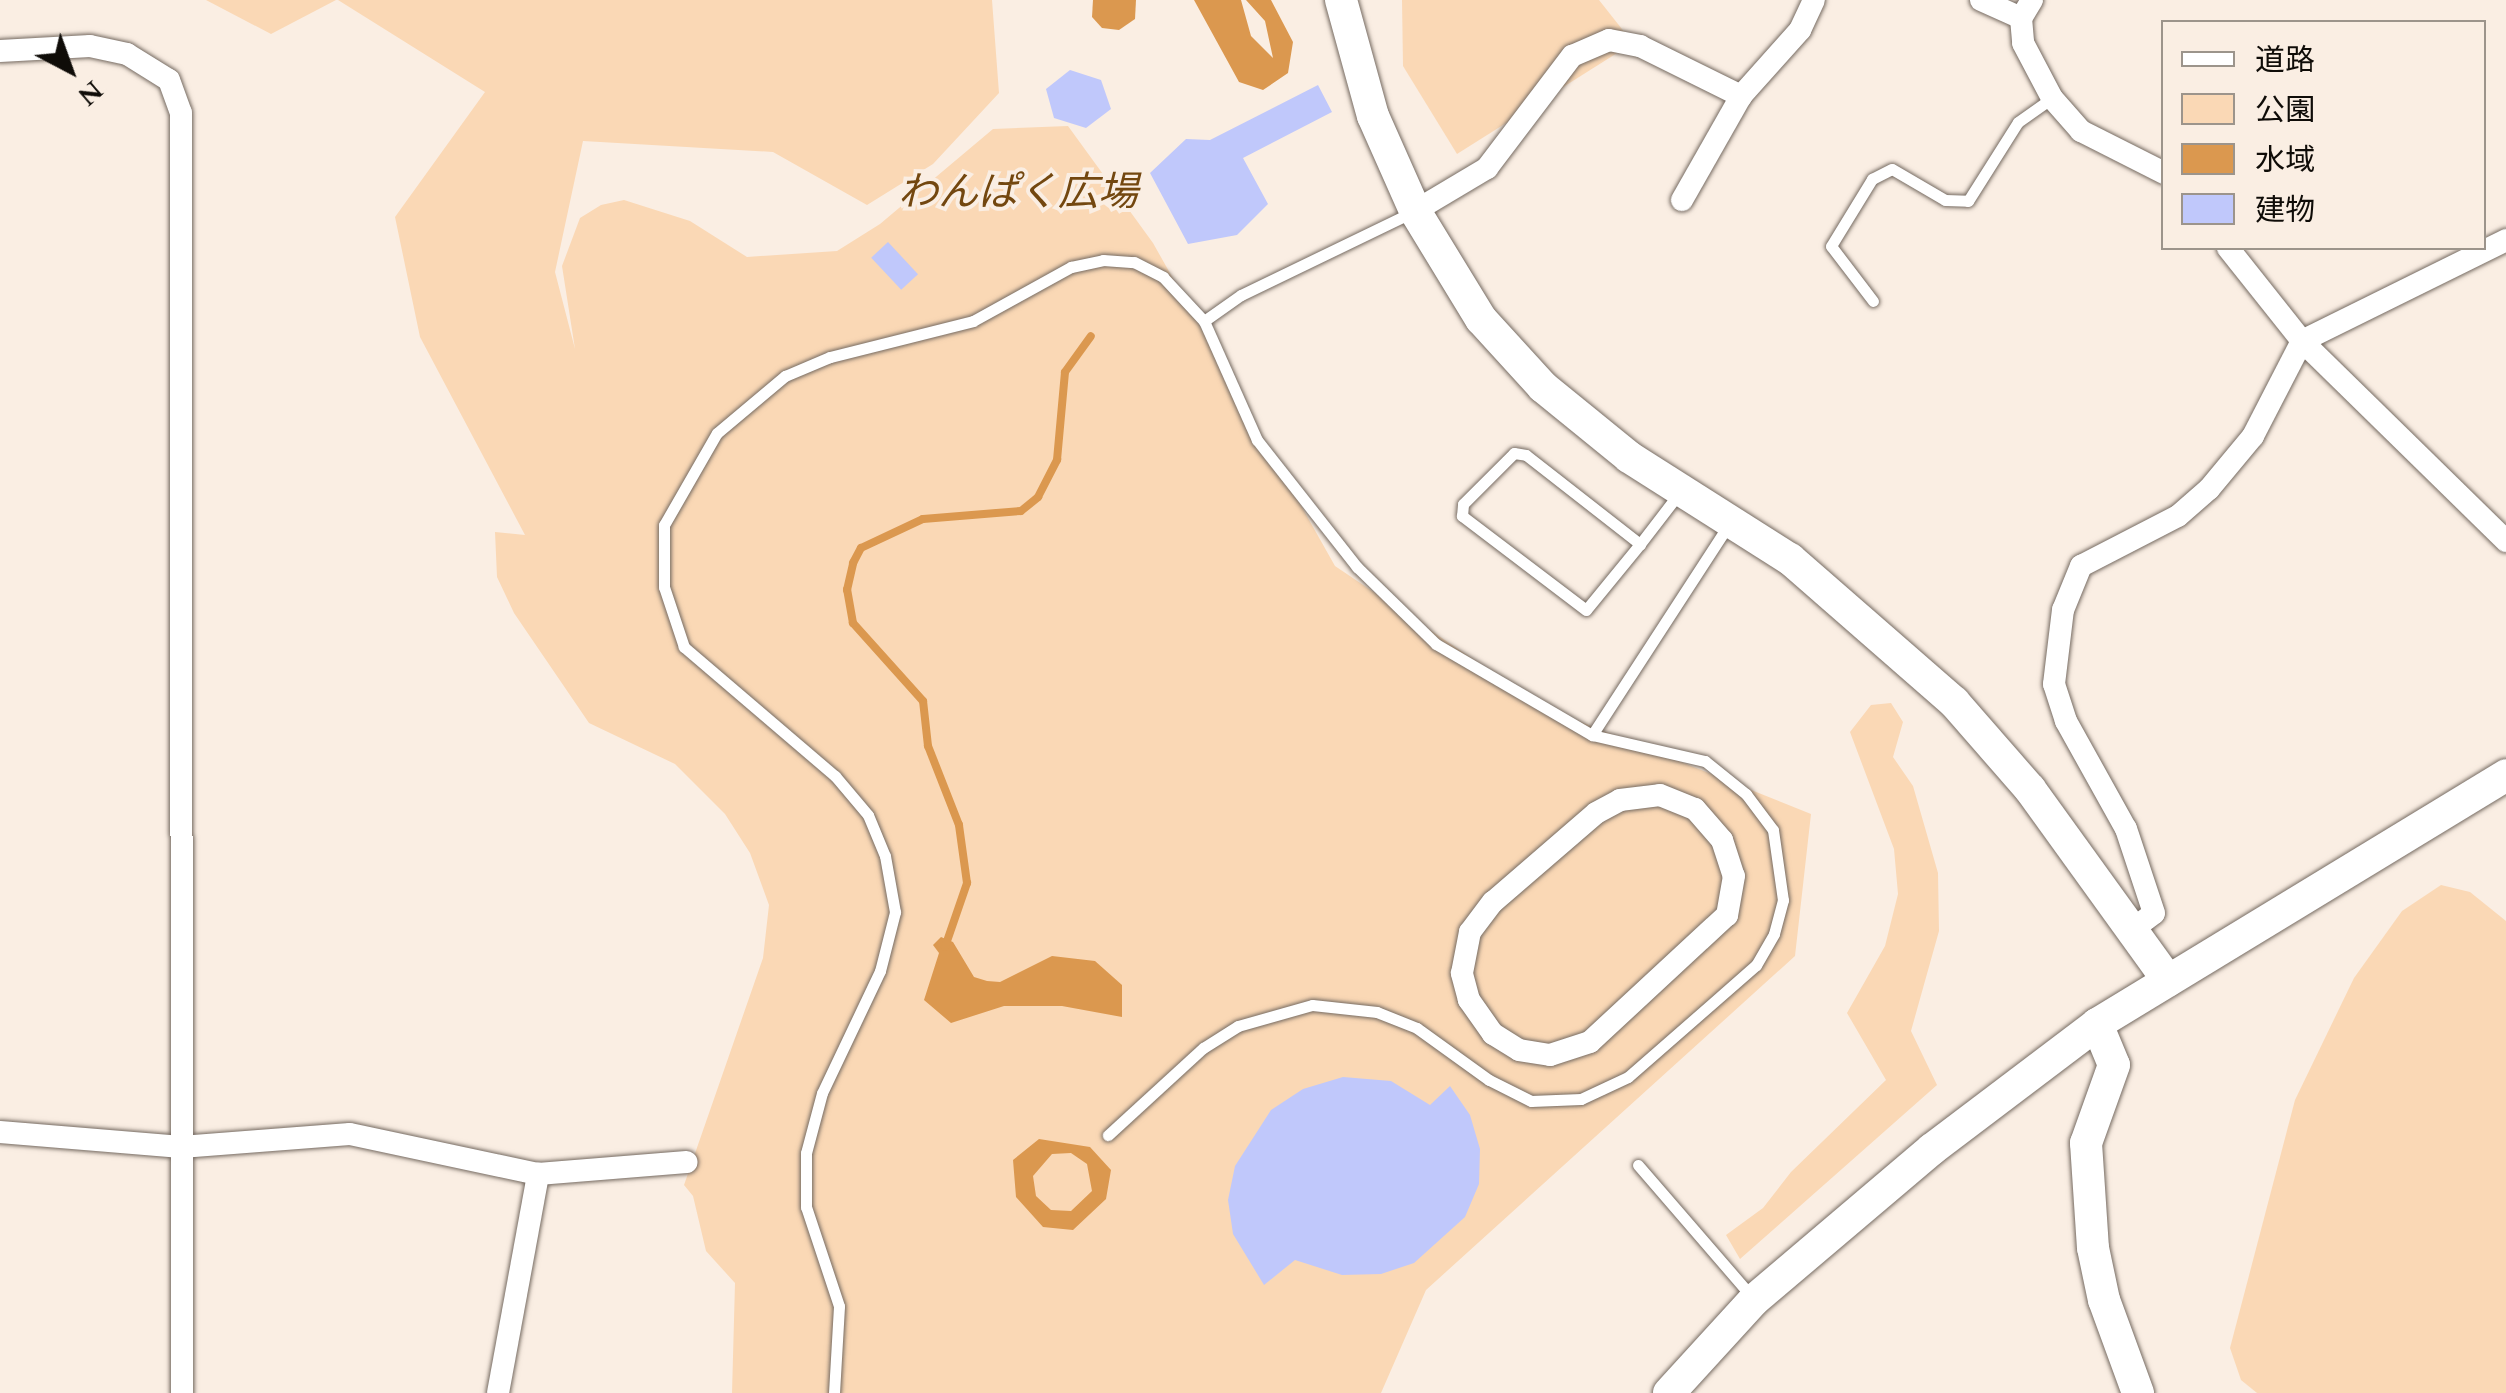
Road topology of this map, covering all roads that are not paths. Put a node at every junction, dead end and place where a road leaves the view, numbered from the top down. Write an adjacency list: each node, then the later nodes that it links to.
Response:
1 (1341, 0): 10 (street)
2 (1814, 0): 6 (street)
3 (1981, 0): 4 (street)
4 (2027, 9): 7 (street)
5 (0, 51): 28 (street)
6 (1742, 96): 9 (street); 10 (street)
7 (2052, 98): 8 (street); 13 (lane)
8 (2161, 172)
9 (1682, 200)
10 (1415, 211): 14 (lane); 16 (street)
11 (2230, 250): 15 (street)
12 (2486, 250): 15 (street)
13 (1873, 301)
14 (1204, 321): 20 (lane); 35 (lane)
15 (2302, 341): 18 (street); 22 (street)
16 (1680, 492): 17 (street); 19 (lane)
17 (1729, 524): 20 (lane); 22 (street)
18 (2506, 541)
19 (1640, 544): 19 (lane)
20 (1592, 736): 27 (lane)
21 (2506, 775): 24 (street)
22 (2133, 929): 24 (street)
23 (1704, 943): 23 (street)
24 (2168, 980): 25 (street)
25 (2097, 1024): 32 (street); 37 (street)
26 (0, 1132): 28 (street)
27 (1108, 1135)
28 (181, 1147): 31 (street); 33 (street)
29 (687, 1162): 31 (street)
30 (1638, 1166): 32 (lane)
31 (538, 1174): 34 (street)
32 (1754, 1300): 36 (street)
33 (182, 1393)
34 (498, 1393)
35 (834, 1393)
36 (1668, 1393)
37 (2138, 1393)

